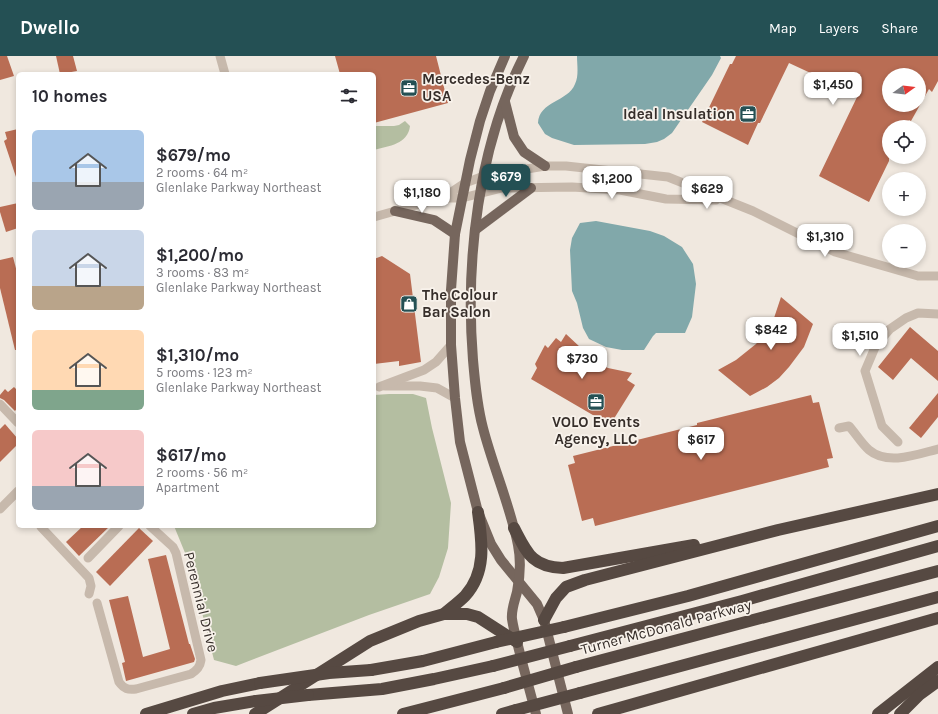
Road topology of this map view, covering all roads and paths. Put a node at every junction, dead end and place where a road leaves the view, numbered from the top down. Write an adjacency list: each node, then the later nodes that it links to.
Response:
1 (220, 56): 4 (street)
2 (505, 56): 8 (main road)
3 (524, 56): 5 (main road)
4 (224, 72)
5 (504, 101): 6 (main road); 7 (main road)
6 (545, 166): 7 (street); 13 (street)
7 (484, 176): 8 (street); 10 (main road)
8 (465, 183): 11 (street); 12 (main road)
9 (531, 188): 10 (street); 13 (street); 16 (main road)
10 (480, 192): 12 (street); 16 (main road)
11 (444, 197): 12 (street); 14 (street)
12 (462, 198): 17 (main road)
13 (722, 200): 18 (street)
14 (395, 211): 15 (street); 17 (main road)
15 (376, 216)
16 (475, 230): 36 (main road)
17 (455, 234): 20 (main road)
18 (938, 276)
19 (938, 314): 26 (street)
20 (451, 345): 21 (street); 22 (main road)
21 (377, 387): 22 (street)
22 (455, 398): 31 (main road)
23 (0, 404): 24 (street)
24 (16, 420)
25 (839, 428): 27 (street)
26 (898, 442)
27 (938, 449)
28 (16, 493): 30 (street)
29 (938, 494): 37 (highway)
30 (0, 509)
31 (478, 512): 41 (main road); 45 (highway)
32 (938, 526): 51 (highway, bridge)
33 (42, 528): 42 (street)
34 (117, 528): 39 (street)
35 (152, 528): 44 (street, Perennial Drive)
36 (514, 528): 37 (highway); 41 (main road)
37 (778, 530): 47 (highway)
38 (938, 546): 52 (highway, bridge)
39 (88, 558)
40 (938, 571): 54 (highway, Turner McDonald Parkway, bridge)
41 (518, 583): 47 (main road); 48 (main road)
42 (89, 594)
43 (938, 597): 55 (highway, bridge)
44 (98, 603)
45 (444, 614): 48 (highway); 53 (highway)
46 (938, 618): 58 (highway)
47 (544, 620): 57 (main road)
48 (517, 642): 56 (main road)
49 (938, 667): 59 (highway)
50 (938, 681): 60 (highway)
51 (146, 714)
52 (193, 714)
53 (255, 714)
54 (403, 714)
55 (502, 714)
56 (536, 714)
57 (568, 714)
58 (598, 714)
59 (878, 714)
60 (900, 714)

